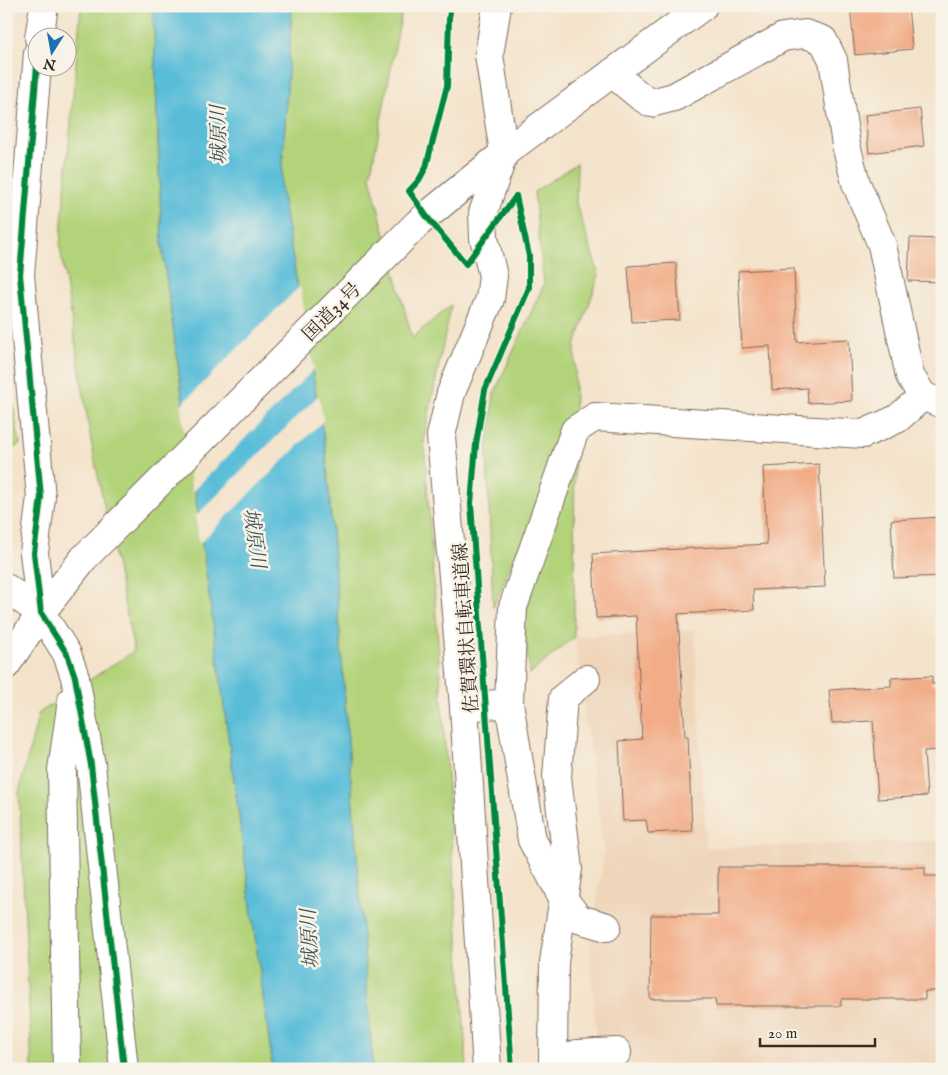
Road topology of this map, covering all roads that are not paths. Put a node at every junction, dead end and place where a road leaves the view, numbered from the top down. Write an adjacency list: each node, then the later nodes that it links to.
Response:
1 (44, 6): 4 (main road)
2 (497, 6): 7 (main road)
3 (702, 6): 5 (main road, 国道34号)
4 (41, 28)
5 (612, 73): 7 (main road, 国道34号); 9 (main road)
6 (35, 78): 8 (main road)
7 (504, 153): 11 (main road, 国道34号); 16 (main road)
8 (11, 271): 11 (main road)
9 (933, 400): 15 (main road)
10 (6, 588): 11 (main road)
11 (41, 613): 12 (main road, 国道34号); 13 (main road)
12 (6, 664)
13 (75, 676): 21 (main road); 22 (main road)
14 (586, 679): 17 (main road)
15 (509, 703): 16 (main road); 17 (main road)
16 (464, 707): 23 (main road)
17 (564, 900): 18 (main road); 20 (main road)
18 (607, 927)
19 (616, 1052): 20 (main road)
20 (553, 1066)
21 (67, 1069)
22 (124, 1069)
23 (487, 1069)

